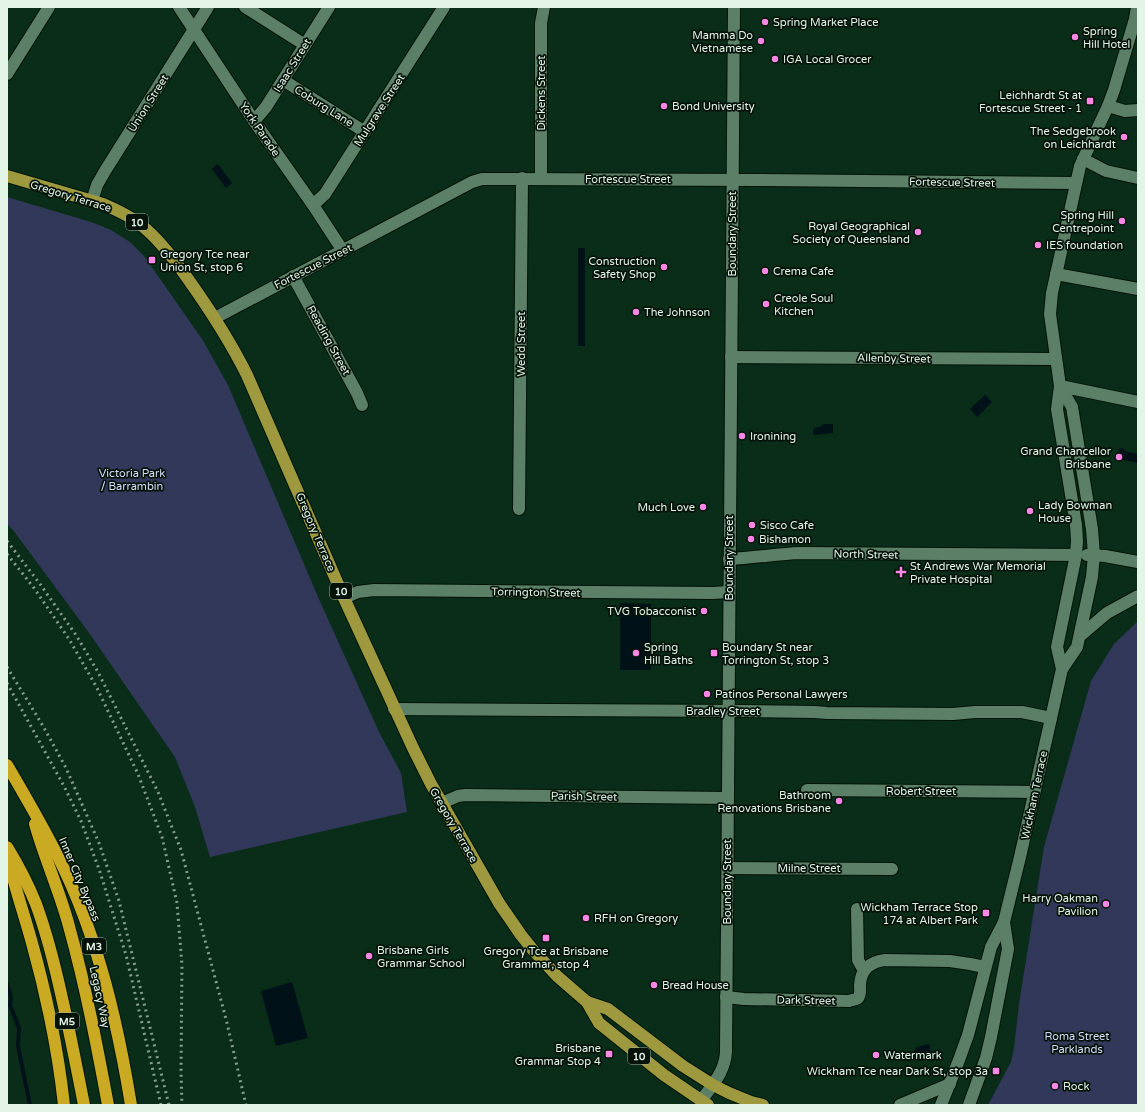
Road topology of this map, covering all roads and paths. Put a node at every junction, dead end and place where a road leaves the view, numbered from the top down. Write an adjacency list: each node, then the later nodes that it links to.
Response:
1 (49, 7): 12 (street)
2 (179, 7): 10 (street, York Parade)
3 (208, 7): 10 (street, Union Street)
4 (245, 7): 11 (street)
5 (329, 7): 11 (street, Isaac Street)
6 (544, 7): 22 (street, Dickens Street)
7 (734, 7): 23 (street, Boundary Street)
8 (1137, 7): 14 (street)
9 (443, 10): 17 (street, Mulgrave Street)
10 (194, 29): 16 (street, York Parade); 25 (street, Union Street)
11 (305, 45): 13 (street, Isaac Street)
12 (7, 74)
13 (283, 80): 16 (street, Isaac Street); 17 (street, Coburg Lane)
14 (1108, 106): 15 (street); 18 (street)
15 (1138, 110)
16 (254, 121): 26 (street, York Parade)
17 (365, 132): 26 (street, Mulgrave Street)
18 (1083, 159): 21 (street); 24 (street)
19 (7, 176): 25 (main road, Gregory Terrace / 10)
20 (522, 178): 22 (street, Fortescue Street); 27 (street, Fortescue Street); 37 (street, Wedd Street)
21 (1138, 178)
22 (541, 179): 23 (street, Fortescue Street)
23 (732, 180): 24 (street, Fortescue Street); 32 (street, Boundary Street)
24 (1076, 183): 28 (street)
25 (92, 201): 31 (main road, Gregory Terrace / 10)
26 (313, 205): 27 (street, York Parade)
27 (343, 251): 29 (street, Fortescue Street)
28 (1056, 274): 30 (street); 33 (street)
29 (293, 276): 31 (street, Fortescue Street); 36 (street, Reading Street)
30 (1138, 289)
31 (215, 318): 44 (main road, Gregory Terrace / 10)
32 (731, 357): 33 (street, Allenby Street); 40 (street, Boundary Street)
33 (1056, 359): 34 (street)
34 (1060, 386): 35 (street); 38 (street, Wickham Terrace); 39 (street, Wickham Terrace)
35 (1138, 402)
36 (362, 405)
37 (519, 509)
38 (1076, 555): 39 (street); 40 (street, North Street); 46 (street, Wickham Terrace)
39 (1094, 555): 41 (street); 45 (street, Wickham Terrace)
40 (729, 559): 42 (street, Boundary Street)
41 (1138, 562)
42 (729, 592): 44 (street, Torrington Street); 48 (street, Boundary Street)
43 (1138, 596): 45 (street)
44 (344, 598): 47 (main road, Gregory Terrace / 10)
45 (1080, 636): 46 (street, Wickham Terrace)
46 (1062, 668): 49 (street, Wickham Terrace)
47 (394, 709): 48 (street, Bradley Street); 54 (main road, Gregory Terrace / 10)
48 (728, 711): 49 (street, Bradley Street); 53 (street, Boundary Street)
49 (1051, 718): 52 (street, Wickham Terrace)
50 (7, 765): 55 (highway, Inner City Bypass / M3)
51 (807, 790): 52 (street, Robert Street)
52 (1034, 792): 61 (street, Wickham Terrace)
53 (728, 798): 54 (street, Parish Street); 58 (street, Boundary Street)
54 (442, 803): 65 (main road, Gregory Terrace / 10)
55 (29, 805): 72 (highway, Legacy Way / M5); 73 (highway, Inner City Bypass / M3)
56 (7, 847): 71 (highway, M5)
57 (7, 854): 70 (highway)
58 (727, 868): 59 (street, Milne Street); 64 (street, Boundary Street)
59 (892, 869)
60 (857, 909): 63 (street)
61 (1004, 922): 62 (street, Wickham Terrace); 68 (street, Wickham Terrace)
62 (986, 967): 63 (street); 66 (street, Wickham Terrace)
63 (864, 971): 64 (street, Dark Street)
64 (726, 997): 67 (street, Boundary Street)
65 (587, 1002): 67 (main road, Gregory Terrace / 10); 69 (main road, Gregory Terrace / 10)
66 (950, 1084): 75 (street); 76 (street, Wickham Terrace)
67 (713, 1085): 69 (street, Boundary Street); 74 (main road, Gregory Terrace / 10)
68 (972, 1102)
69 (704, 1103)
70 (64, 1105)
71 (84, 1105)
72 (108, 1105)
73 (130, 1105)
74 (763, 1105)
75 (900, 1105)
76 (941, 1105)

